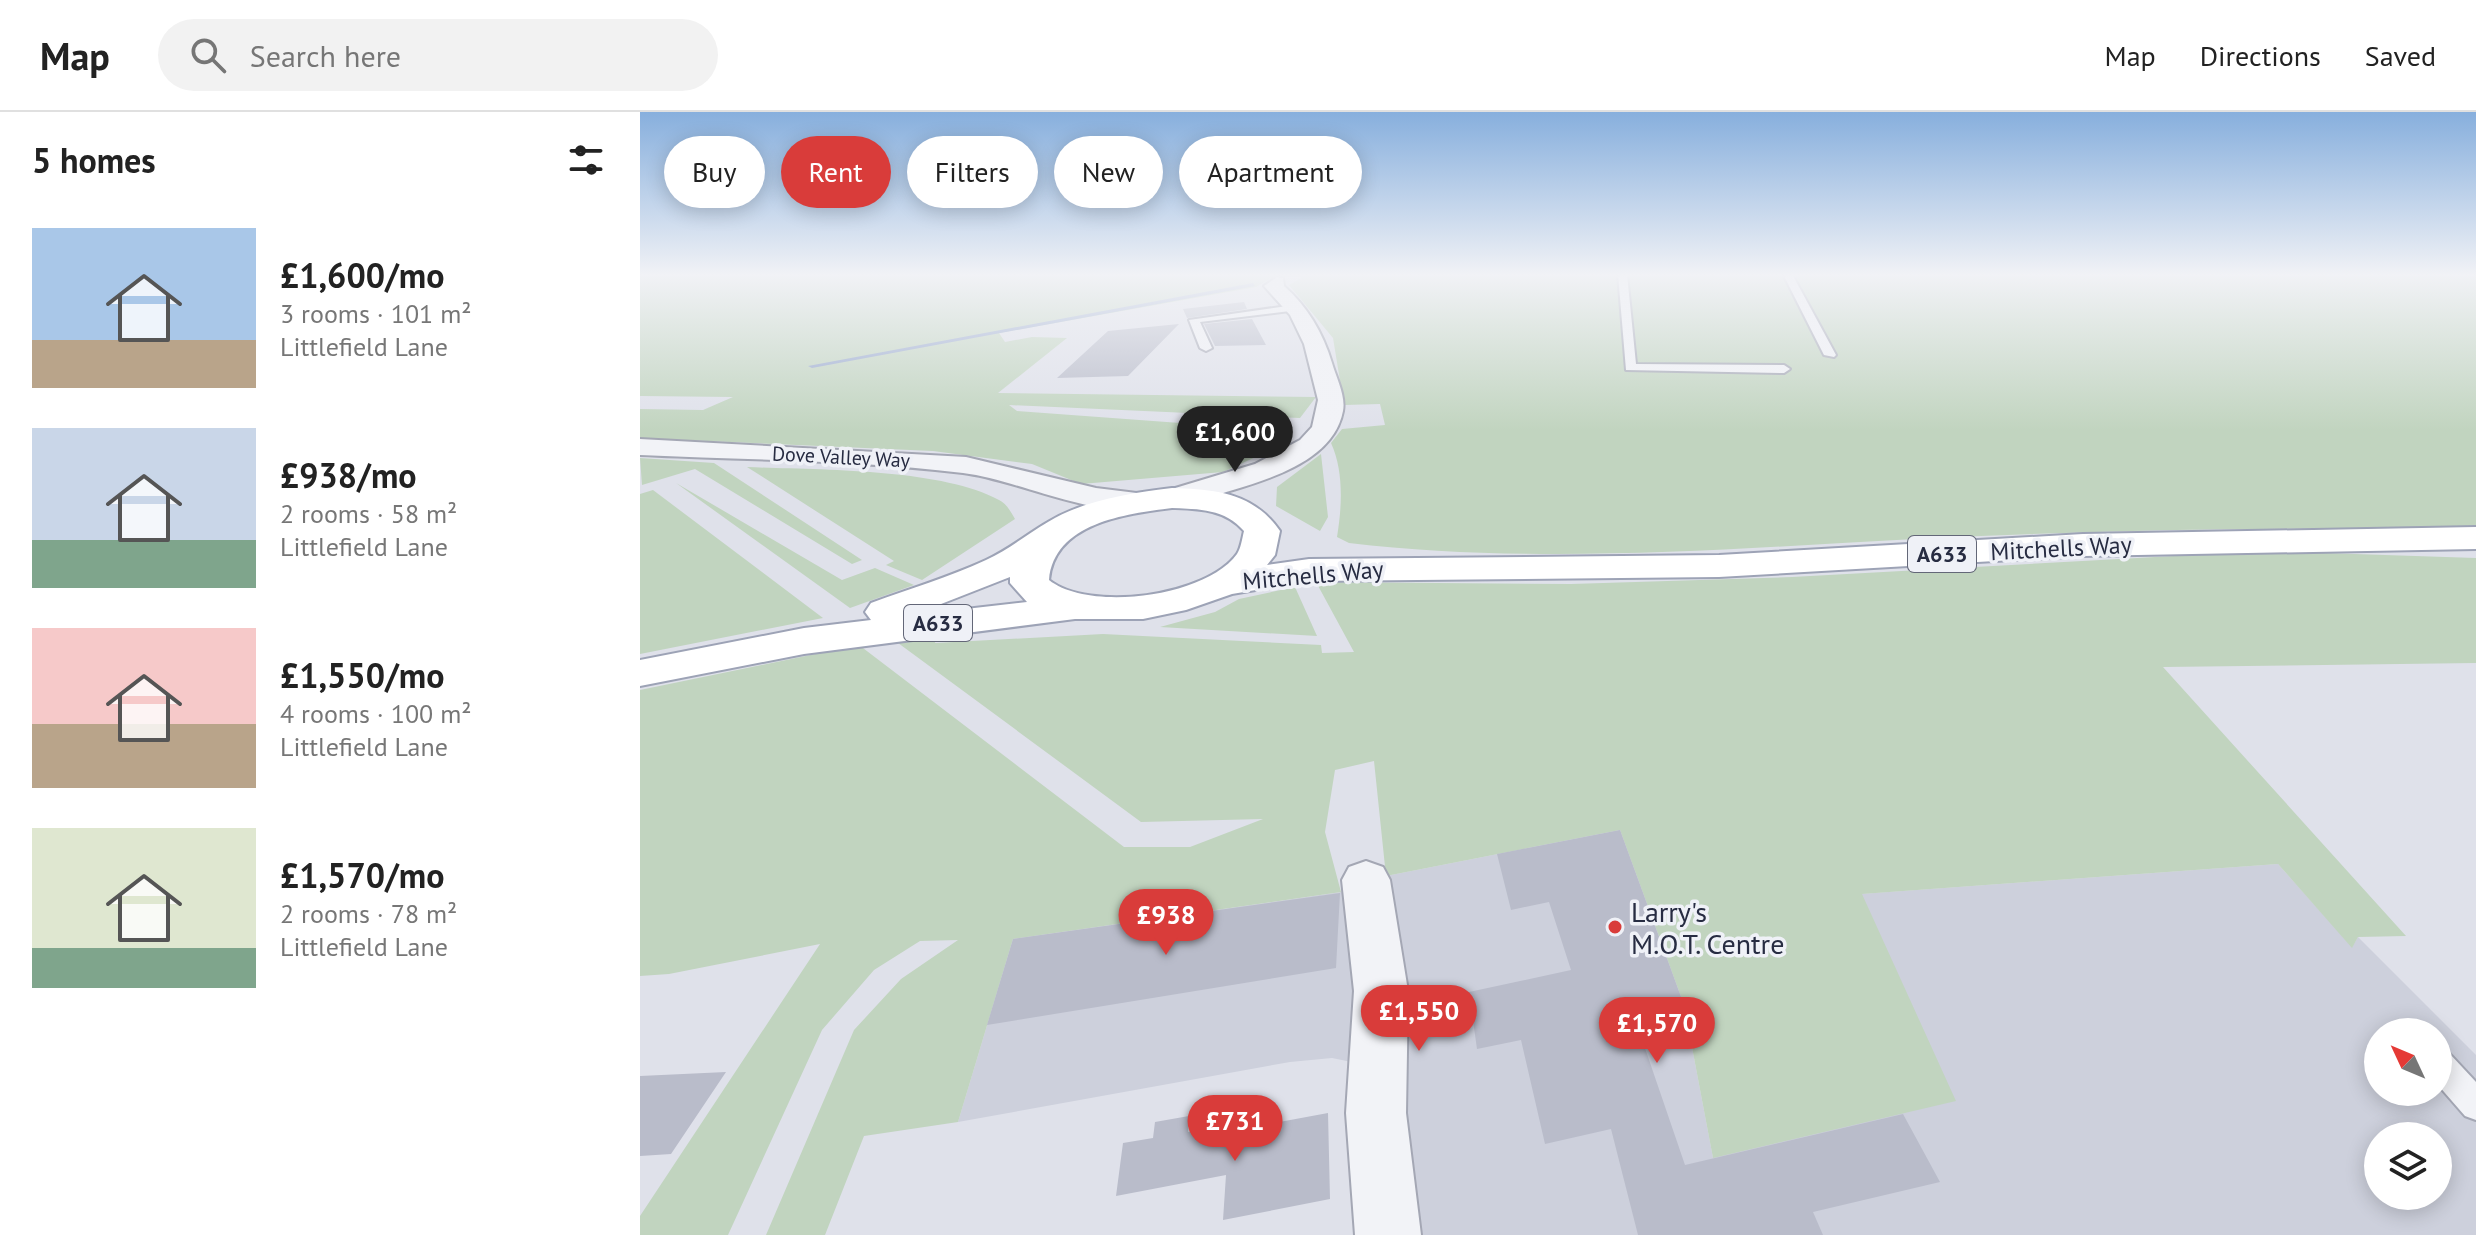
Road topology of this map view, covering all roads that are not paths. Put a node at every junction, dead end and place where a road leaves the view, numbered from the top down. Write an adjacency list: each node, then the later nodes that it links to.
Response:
1 (1197, 326): 5 (lane)
2 (1308, 326): 9 (street)
3 (1627, 326): 7 (lane)
4 (1815, 326): 6 (lane)
5 (1206, 348)
6 (1830, 355)
7 (1784, 369)
8 (640, 447): 10 (street, Dove Valley Way)
9 (1270, 469): 11 (street); 12 (street)
10 (1038, 485): 11 (street, Dove Valley Way); 14 (street)
11 (1157, 500): 12 (main road, Mitchells Way); 14 (main road, Mitchells Way)
12 (1249, 514): 15 (main road, Mitchells Way / A633); 16 (main road)
13 (2476, 538): 15 (main road, Mitchells Way / A633)
14 (1048, 539): 17 (main road); 18 (main road)
15 (1407, 567): 16 (main road, Mitchells Way)
16 (1219, 584): 17 (main road)
17 (1073, 608): 18 (main road, A633)
18 (804, 641): 19 (main road, A633)
19 (640, 673)
20 (1366, 880): 23 (street)
21 (2452, 1078): 22 (lane)
22 (2476, 1105)
23 (1388, 1235)

